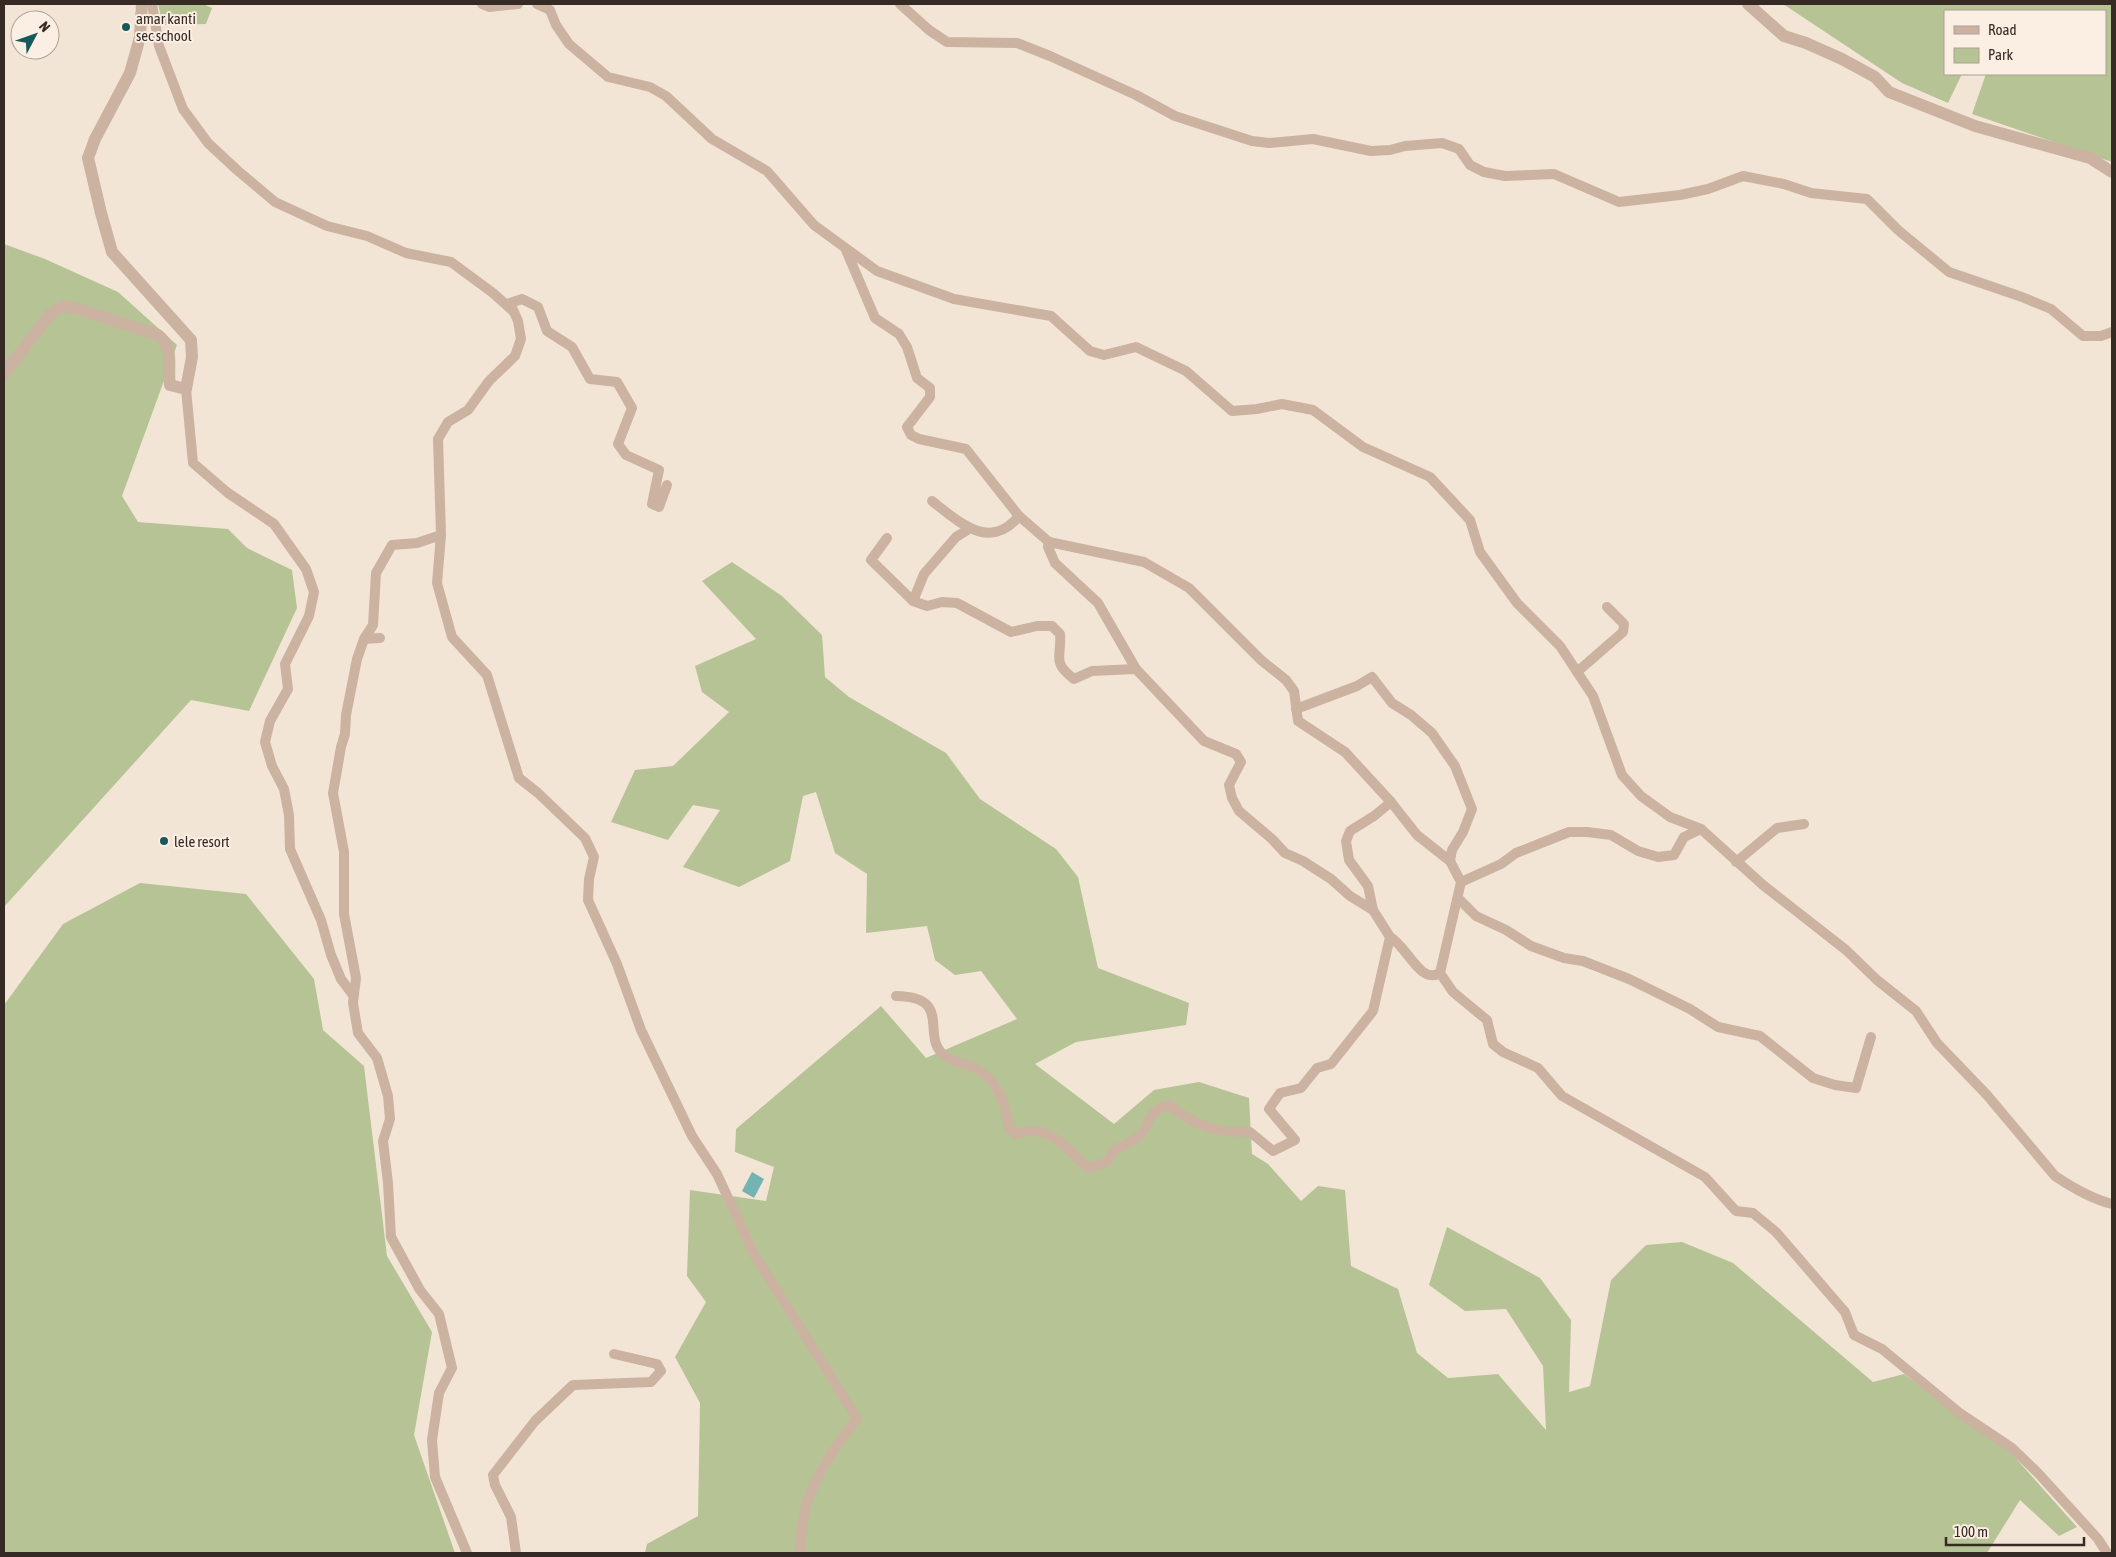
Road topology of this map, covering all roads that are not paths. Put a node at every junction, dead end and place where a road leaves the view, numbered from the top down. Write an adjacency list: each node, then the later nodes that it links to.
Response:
1 (142, 4): 13 (street)
2 (152, 4): 10 (street)
3 (482, 4): 4 (street)
4 (518, 4)
5 (537, 4): 9 (street)
6 (900, 4): 11 (street)
7 (1748, 4): 8 (street)
8 (2112, 172)
9 (846, 249): 16 (street); 26 (street)
10 (513, 312): 14 (street); 18 (street)
11 (2112, 332)
12 (4, 374): 13 (street)
13 (186, 388): 38 (street)
14 (667, 485)
15 (932, 502): 17 (street)
16 (1019, 516): 17 (street); 20 (street)
17 (969, 530): 21 (street)
18 (441, 536): 24 (street); 45 (street)
19 (887, 538): 21 (street)
20 (1049, 542): 25 (street); 27 (street)
21 (913, 601): 25 (street)
22 (1606, 607): 26 (street)
23 (380, 638): 24 (street)
24 (364, 639): 38 (street)
25 (1136, 668): 35 (street)
26 (1577, 672): 30 (street)
27 (1296, 710): 28 (street); 31 (street)
28 (1390, 802): 31 (street); 35 (street)
29 (1804, 824): 32 (street)
30 (1701, 829): 32 (street); 33 (street)
31 (1450, 861): 33 (street)
32 (1736, 862): 41 (street)
33 (1462, 882): 34 (street)
34 (1458, 899): 37 (street); 40 (street)
35 (1373, 910): 36 (street)
36 (1390, 937): 37 (street); 39 (street)
37 (1440, 973): 46 (street)
38 (353, 995): 43 (street)
39 (896, 996)
40 (1871, 1037)
41 (2112, 1204)
42 (614, 1354): 44 (street)
43 (467, 1553)
44 (516, 1553)
45 (800, 1553)
46 (2107, 1553)

